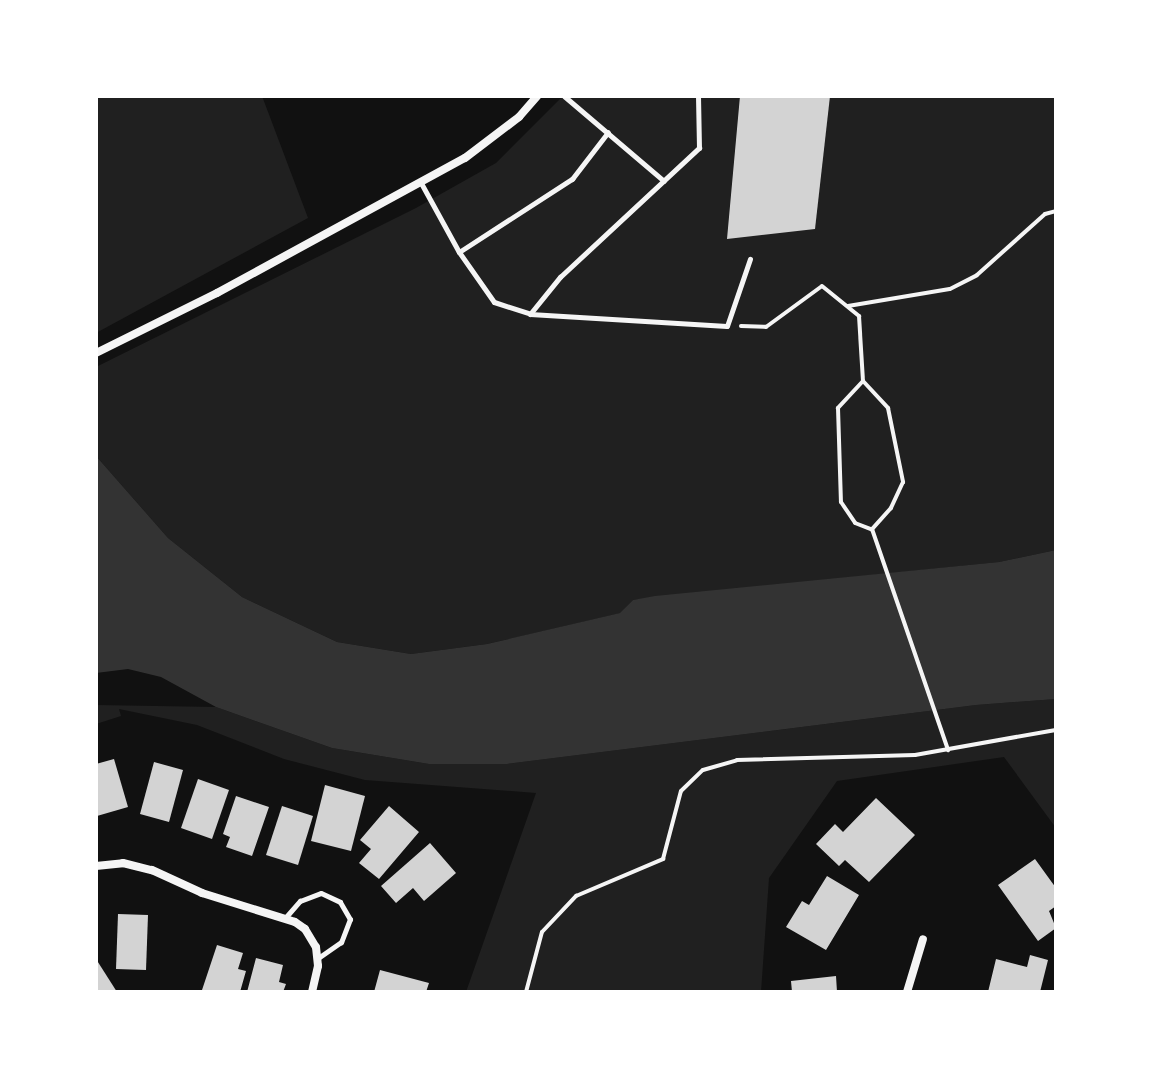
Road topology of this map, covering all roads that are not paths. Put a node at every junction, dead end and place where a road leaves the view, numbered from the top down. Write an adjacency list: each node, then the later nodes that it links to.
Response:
1 (537, 96): 6 (street)
2 (564, 96): 4 (lane)
3 (698, 96): 5 (lane)
4 (608, 132): 5 (lane); 7 (lane)
5 (665, 181): 9 (lane)
6 (420, 182): 7 (lane); 10 (street)
7 (459, 252): 9 (lane)
8 (750, 259): 9 (lane)
9 (530, 314)
10 (96, 353)
11 (96, 866): 12 (street)
12 (285, 918): 14 (street); 14 (lane)
13 (923, 939): 16 (street)
14 (318, 958): 15 (street)
15 (312, 992)
16 (907, 992)

